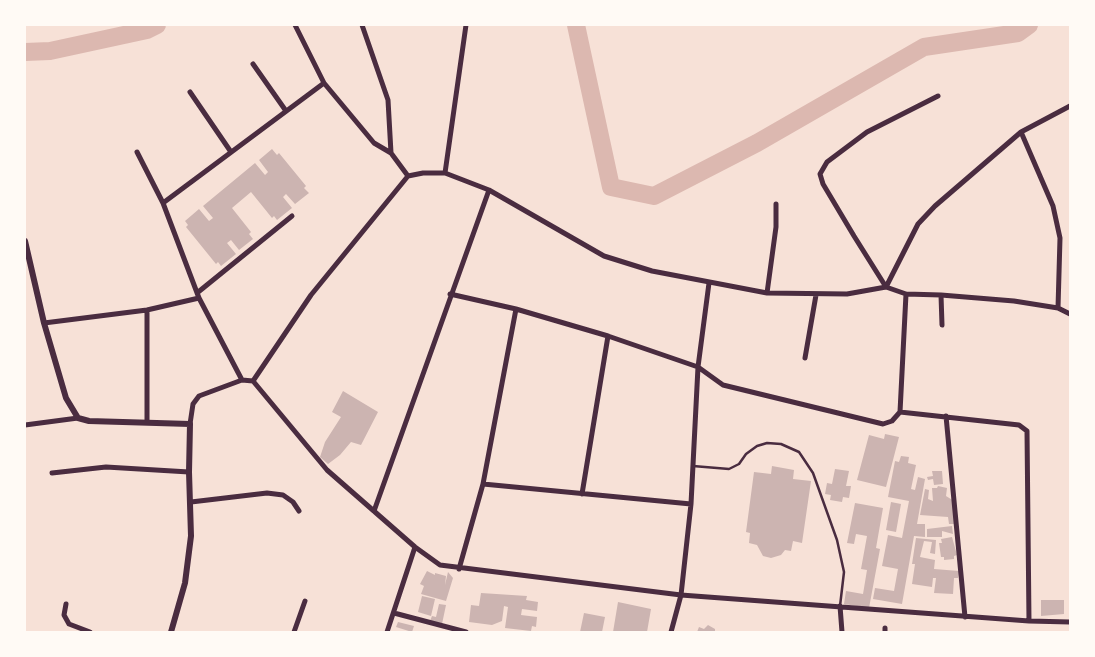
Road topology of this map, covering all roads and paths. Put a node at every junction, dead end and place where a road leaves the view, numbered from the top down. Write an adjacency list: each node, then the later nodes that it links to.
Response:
1 (295, 25): 5 (street)
2 (362, 25): 13 (street)
3 (466, 25): 14 (street)
4 (253, 64): 9 (street)
5 (324, 83): 9 (street); 13 (street)
6 (190, 92): 12 (street)
7 (938, 96): 22 (street)
8 (1070, 106): 10 (street)
9 (286, 111): 12 (street)
10 (1021, 132): 22 (street); 29 (street)
11 (138, 152): 17 (street)
12 (231, 152): 17 (street)
13 (391, 153): 15 (street)
14 (445, 173): 15 (street); 16 (street)
15 (408, 176): 39 (street)
16 (488, 190): 21 (street); 24 (street)
17 (163, 203): 27 (street)
18 (776, 204): 23 (street)
19 (292, 216): 27 (street)
20 (25, 241): 33 (street)
21 (710, 283): 23 (street); 37 (street)
22 (886, 287): 25 (street); 28 (street)
23 (767, 292): 28 (street)
24 (450, 294): 30 (street); 54 (street)
25 (906, 294): 26 (street); 40 (street)
26 (941, 294): 29 (street); 34 (street)
27 (198, 295): 31 (street); 38 (street)
28 (816, 295): 36 (street)
29 (1058, 308): 32 (street)
30 (516, 309): 35 (street); 49 (street)
31 (147, 310): 33 (street); 43 (street)
32 (1070, 314)
33 (44, 323): 42 (street)
34 (942, 324)
35 (608, 336): 37 (street); 50 (street)
36 (805, 358)
37 (698, 367): 40 (street); 46 (street)
38 (242, 380): 39 (street); 44 (street)
39 (253, 381): 54 (street)
40 (900, 412): 41 (street)
41 (946, 416): 62 (street); 63 (street)
42 (78, 418): 43 (street); 45 (street)
43 (147, 422): 44 (street)
44 (190, 424): 48 (street)
45 (25, 425)
46 (693, 466): 52 (street); 60 (lane)
47 (52, 472): 48 (street)
48 (189, 472): 51 (street)
49 (483, 484): 50 (street); 56 (street)
50 (582, 494): 52 (street)
51 (191, 502): 53 (street); 65 (street)
52 (691, 504): 57 (street)
53 (299, 510)
54 (374, 511): 55 (street)
55 (415, 547): 56 (street); 61 (street)
56 (459, 569): 57 (street)
57 (681, 596): 60 (street); 70 (street)
58 (305, 601): 67 (street)
59 (66, 604): 66 (street)
60 (840, 606): 62 (street); 71 (street)
61 (394, 613): 68 (street); 69 (street)
62 (965, 617): 63 (street)
63 (1029, 621): 64 (street)
64 (1070, 622)
65 (174, 631)
66 (90, 632)
67 (294, 632)
68 (387, 632)
69 (466, 632)
70 (671, 632)
71 (842, 632)

